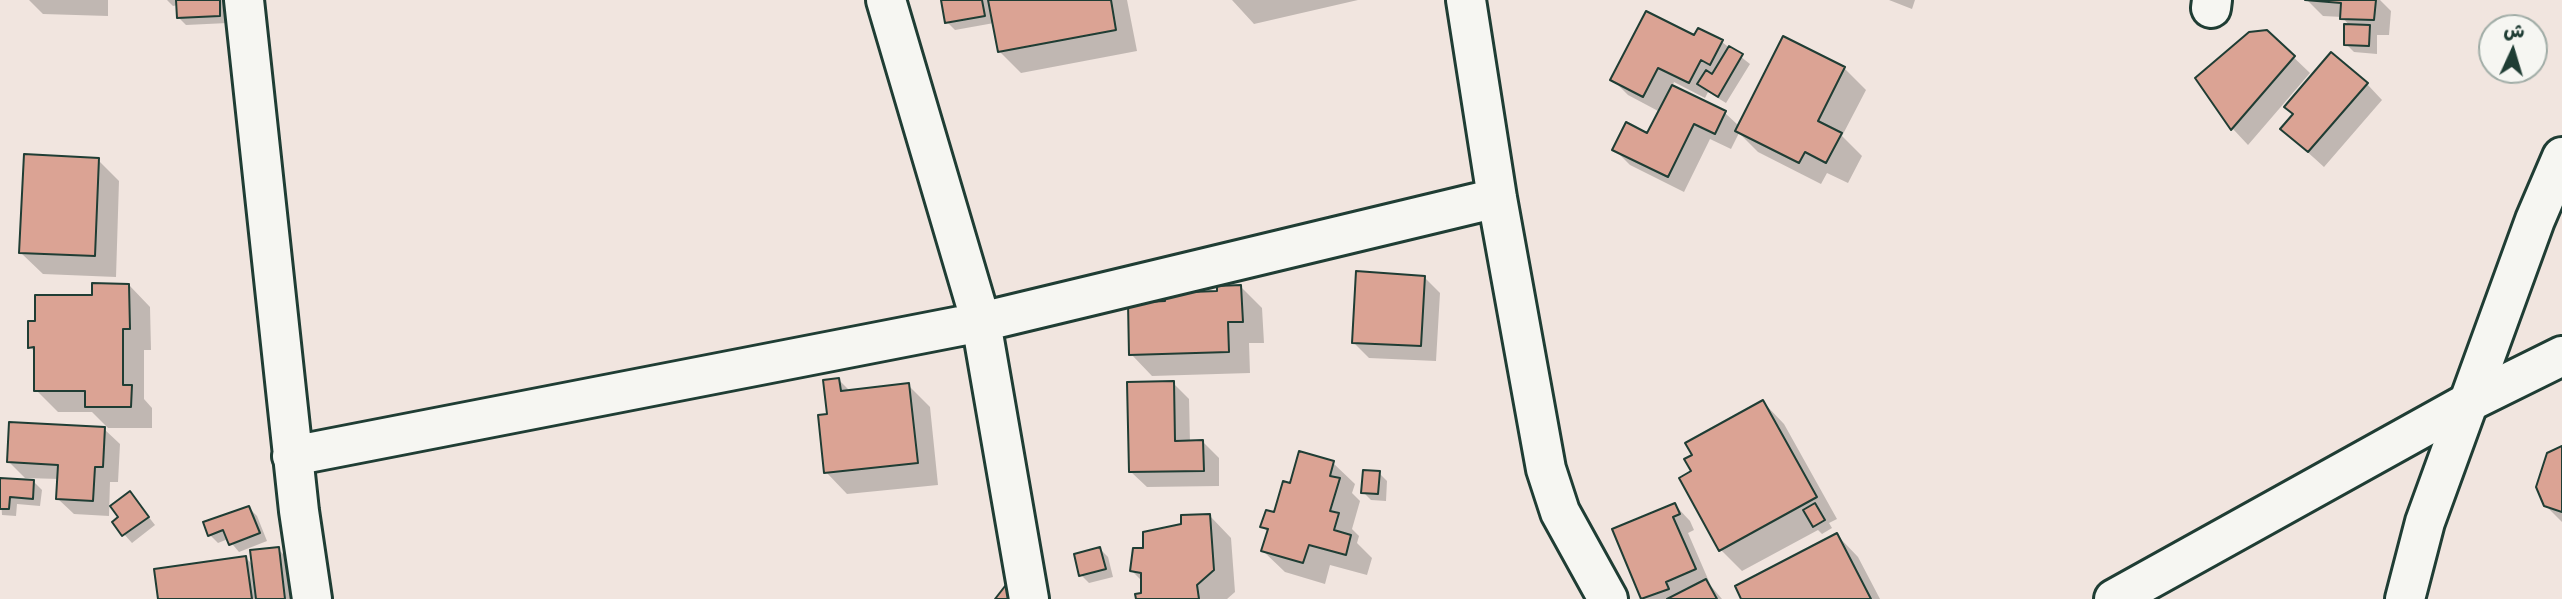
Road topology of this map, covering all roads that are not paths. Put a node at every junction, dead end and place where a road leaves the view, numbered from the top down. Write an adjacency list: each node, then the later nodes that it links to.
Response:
1 (244, 0): 9 (street)
2 (886, 0): 6 (street)
3 (1466, 0): 5 (street)
4 (2562, 157): 8 (street)
5 (1497, 198): 6 (street); 12 (street)
6 (981, 322): 9 (street); 11 (street)
7 (2562, 356): 8 (street)
8 (2469, 402): 13 (street); 14 (street)
9 (292, 456): 10 (street)
10 (312, 599)
11 (1028, 599)
12 (1608, 599)
13 (2114, 599)
14 (2405, 599)

